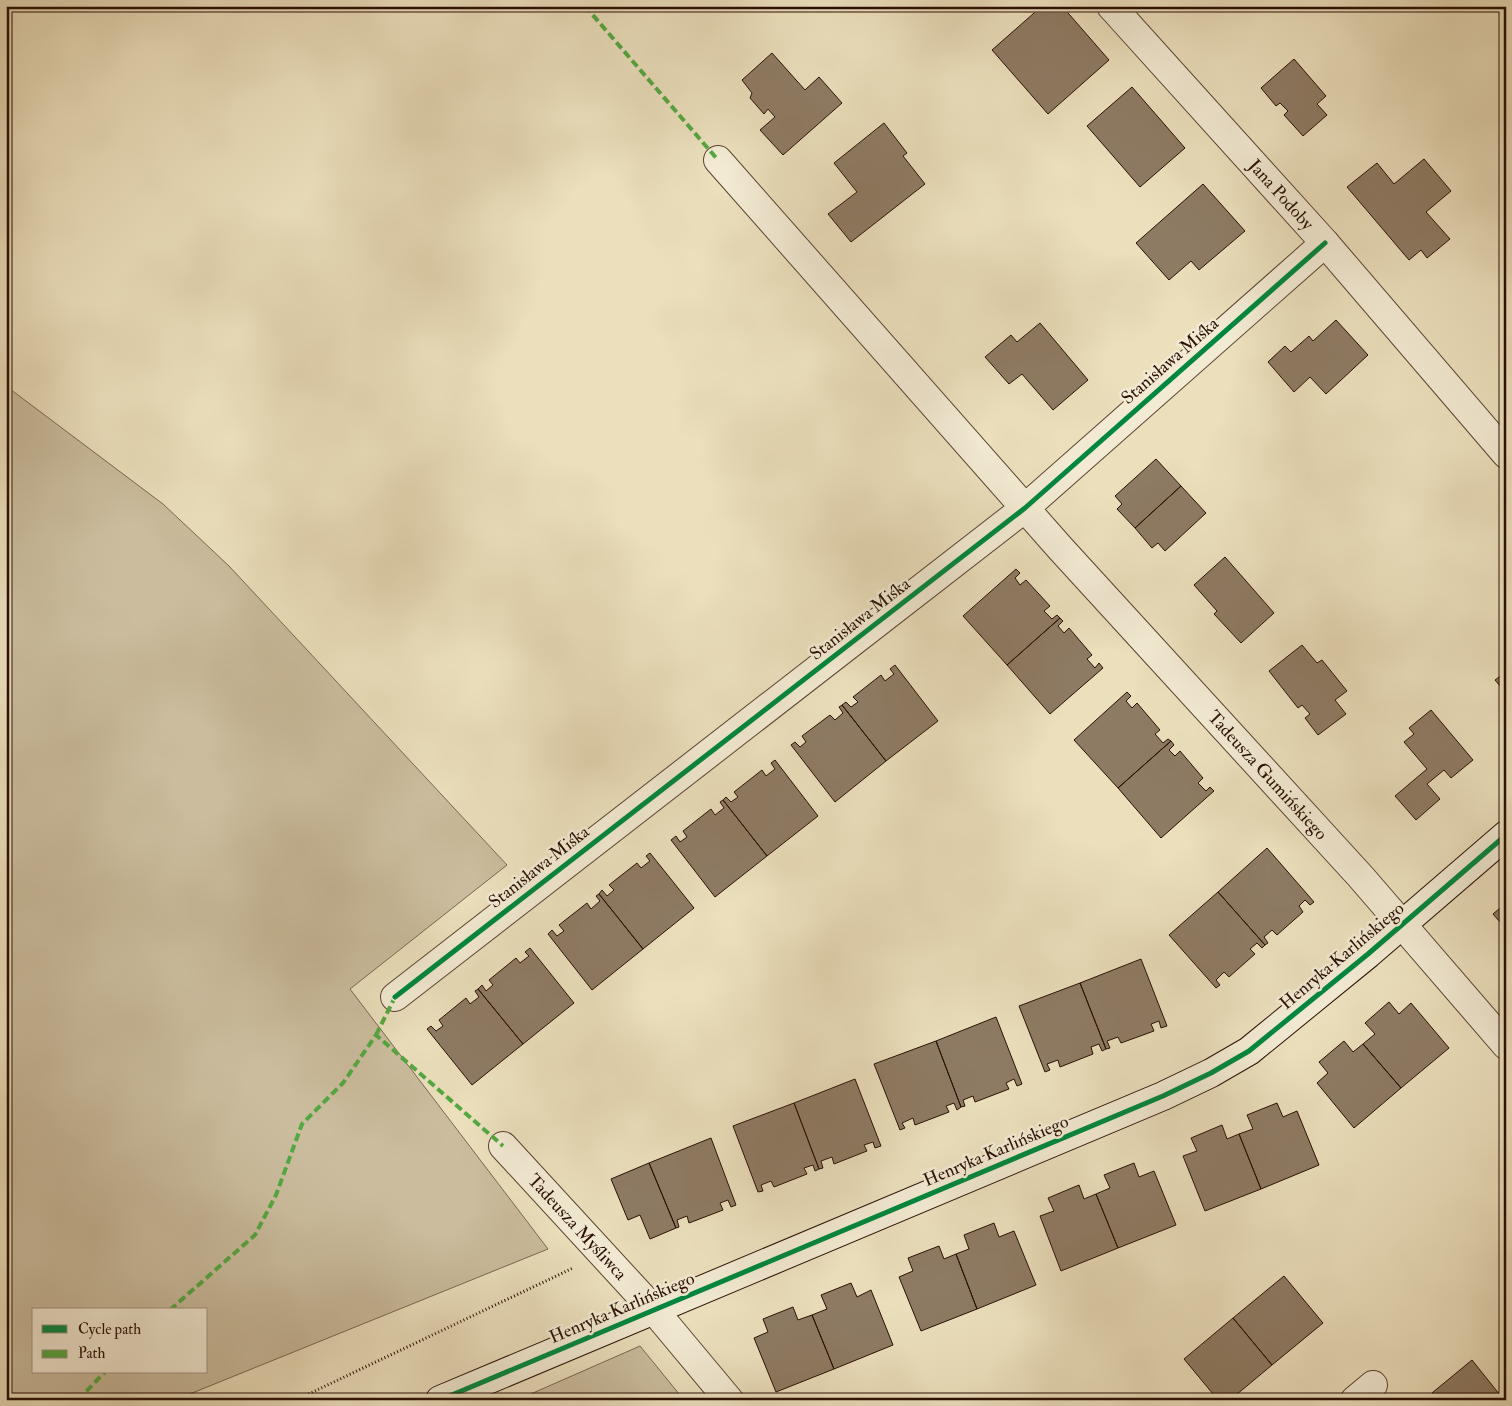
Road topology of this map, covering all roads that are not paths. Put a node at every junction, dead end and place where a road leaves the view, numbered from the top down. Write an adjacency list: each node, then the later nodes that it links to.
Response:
1 (1111, 6): 3 (street, Jana Podoby)
2 (718, 160): 5 (street, Tadeusza Gumińskiego)
3 (1325, 243): 4 (street, Jana Podoby); 5 (street, Stanisława Miśka)
4 (1506, 454)
5 (1025, 508): 7 (street, Tadeusza Gumińskiego); 8 (street, Stanisława Miśka)
6 (1506, 835): 7 (street, Henryka Karlińskiego)
7 (1402, 924): 9 (street, Tadeusza Gumińskiego); 11 (street, Henryka Karlińskiego)
8 (395, 997)
9 (1506, 1045)
10 (503, 1146): 11 (street, Tadeusza Myśliwca)
11 (653, 1310): 12 (street, Henryka Karlińskiego); 13 (street, Tadeusza Myśliwca)
12 (440, 1400)
13 (729, 1400)

